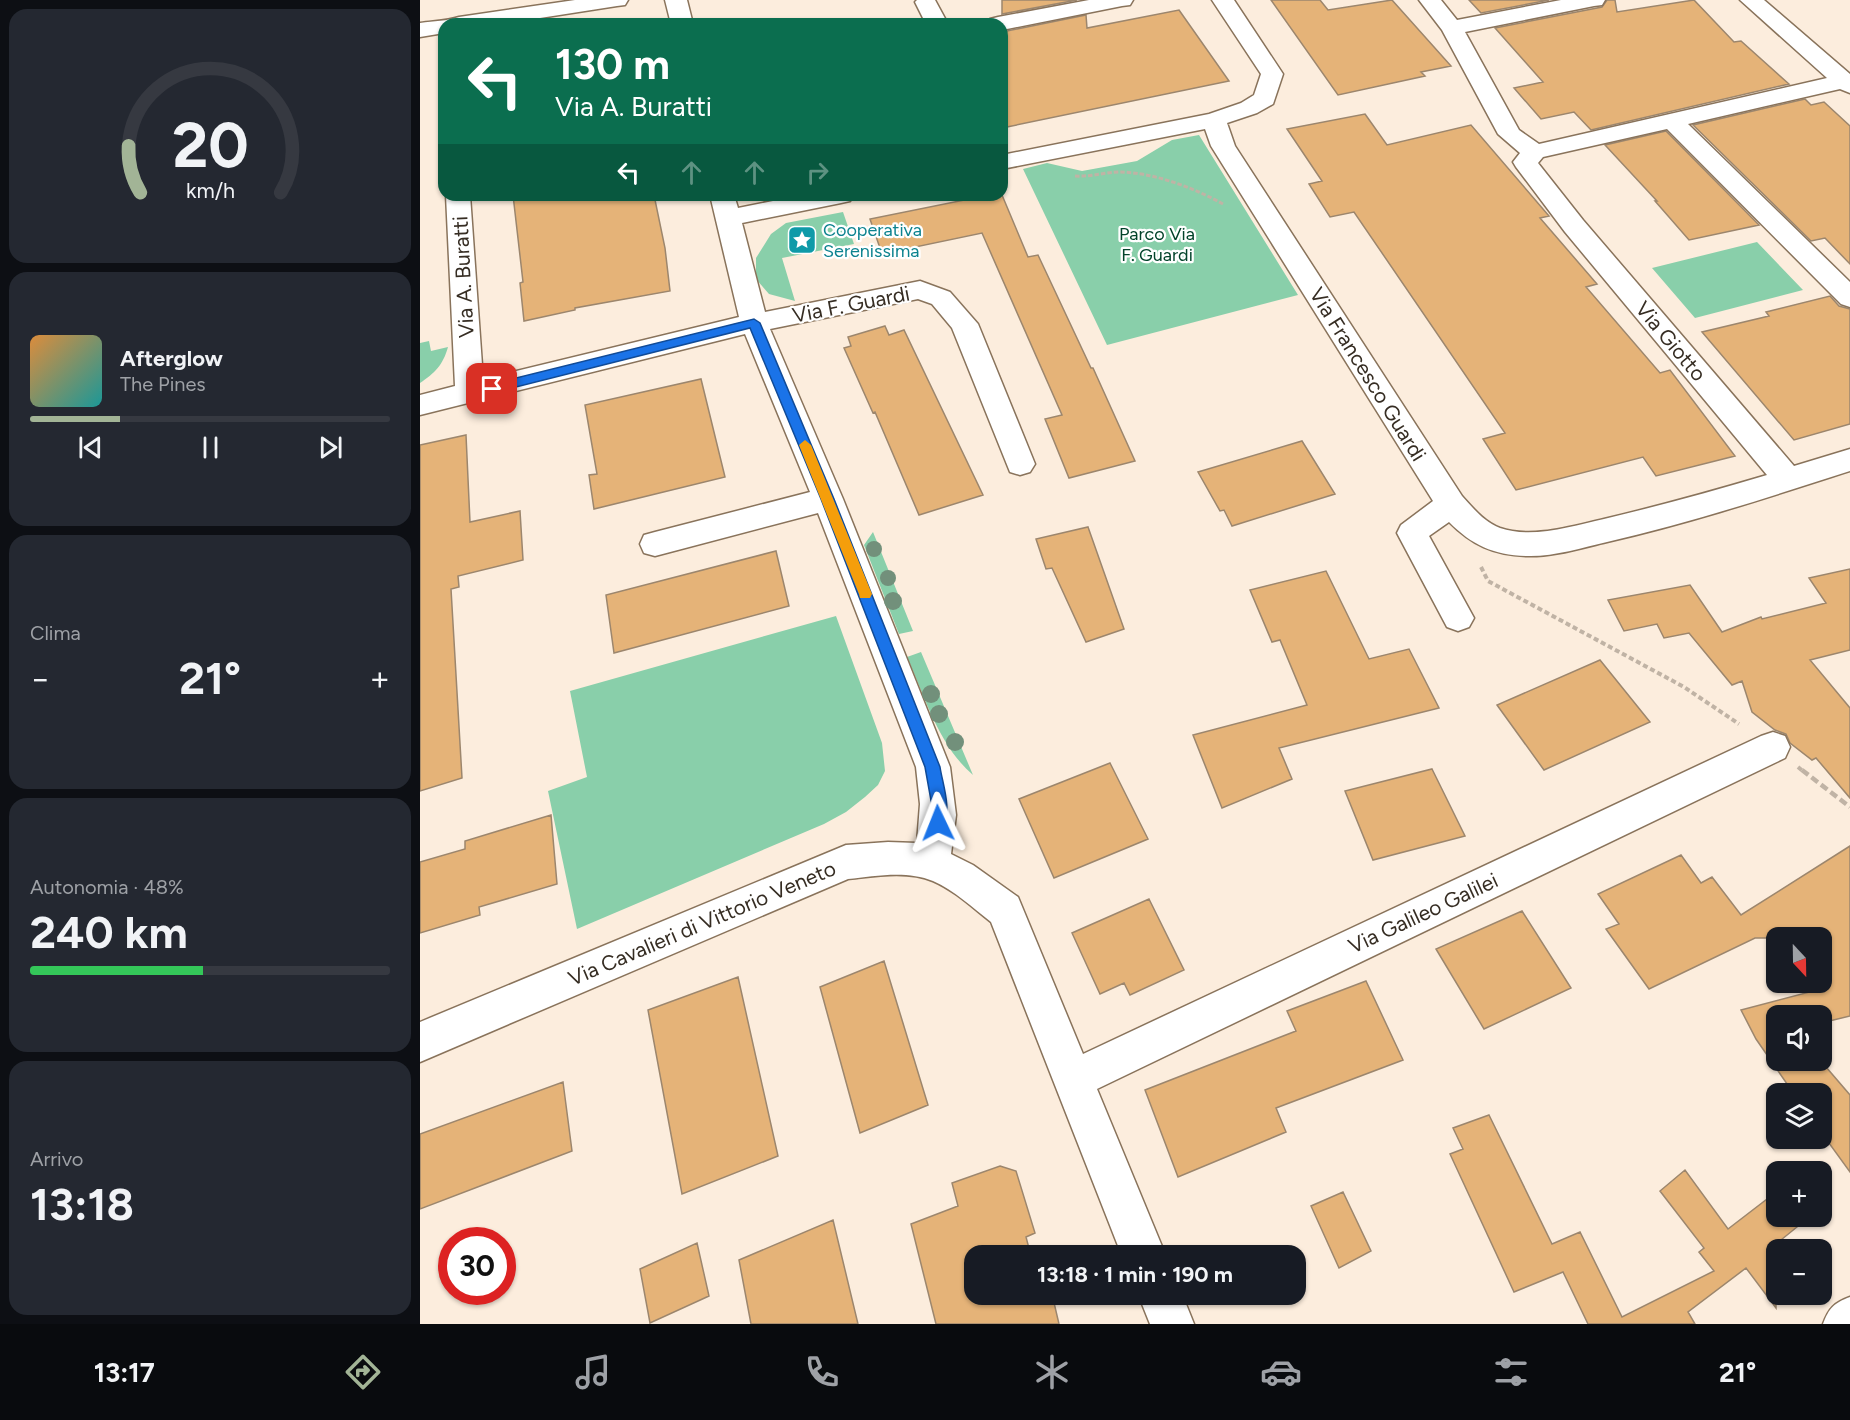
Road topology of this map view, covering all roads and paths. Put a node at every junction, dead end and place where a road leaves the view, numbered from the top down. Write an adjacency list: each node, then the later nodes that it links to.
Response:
1 (617, 0): 9 (street)
2 (676, 0): 11 (street)
3 (1122, 0): 13 (street)
4 (1223, 0): 18 (street)
5 (1430, 0): 15 (street)
6 (1594, 0): 15 (street)
7 (1751, 0): 17 (street)
8 (926, 2): 12 (street)
9 (553, 5): 10 (street)
10 (489, 18)
11 (680, 18)
12 (933, 18)
13 (1008, 22)
14 (438, 27): 16 (street)
15 (1452, 28): 20 (street)
16 (420, 30)
17 (1847, 83): 19 (street)
18 (1214, 120): 21 (street); 35 (street, Via Francesco Guardi)
19 (1672, 121): 20 (street); 27 (street)
20 (1535, 152): 33 (street, Via Giotto)
21 (1008, 161)
22 (1073, 176): 26 (path)
23 (458, 201): 29 (street, Via A. Buratti)
24 (783, 201): 25 (street)
25 (725, 207): 28 (street)
26 (1227, 207)
27 (1850, 298)
28 (754, 323): 29 (street); 32 (street, Via F. Guardi); 34 (street)
29 (470, 394): 30 (street)
30 (420, 405)
31 (1850, 460): 33 (street)
32 (1020, 464)
33 (1788, 479): 36 (street, Via Francesco Guardi)
34 (828, 499): 37 (street); 41 (street)
35 (1451, 504): 36 (street, Via Francesco Guardi); 38 (street)
36 (1497, 540): 39 (path)
37 (655, 544)
38 (1458, 618)
39 (1773, 747): 40 (path); 43 (street, Via Galileo Galilei)
40 (1850, 807)
41 (931, 863): 42 (street, Via Cavalieri di Vittorio Veneto); 43 (street, Via Cavalieri di Vittorio Veneto)
42 (420, 1042)
43 (1074, 1079): 44 (street, Via Cavalieri di Vittorio Veneto)
44 (1140, 1245)
45 (1164, 1305): 47 (street)
46 (1850, 1319): 48 (street)
47 (1172, 1324)
48 (1845, 1324)

